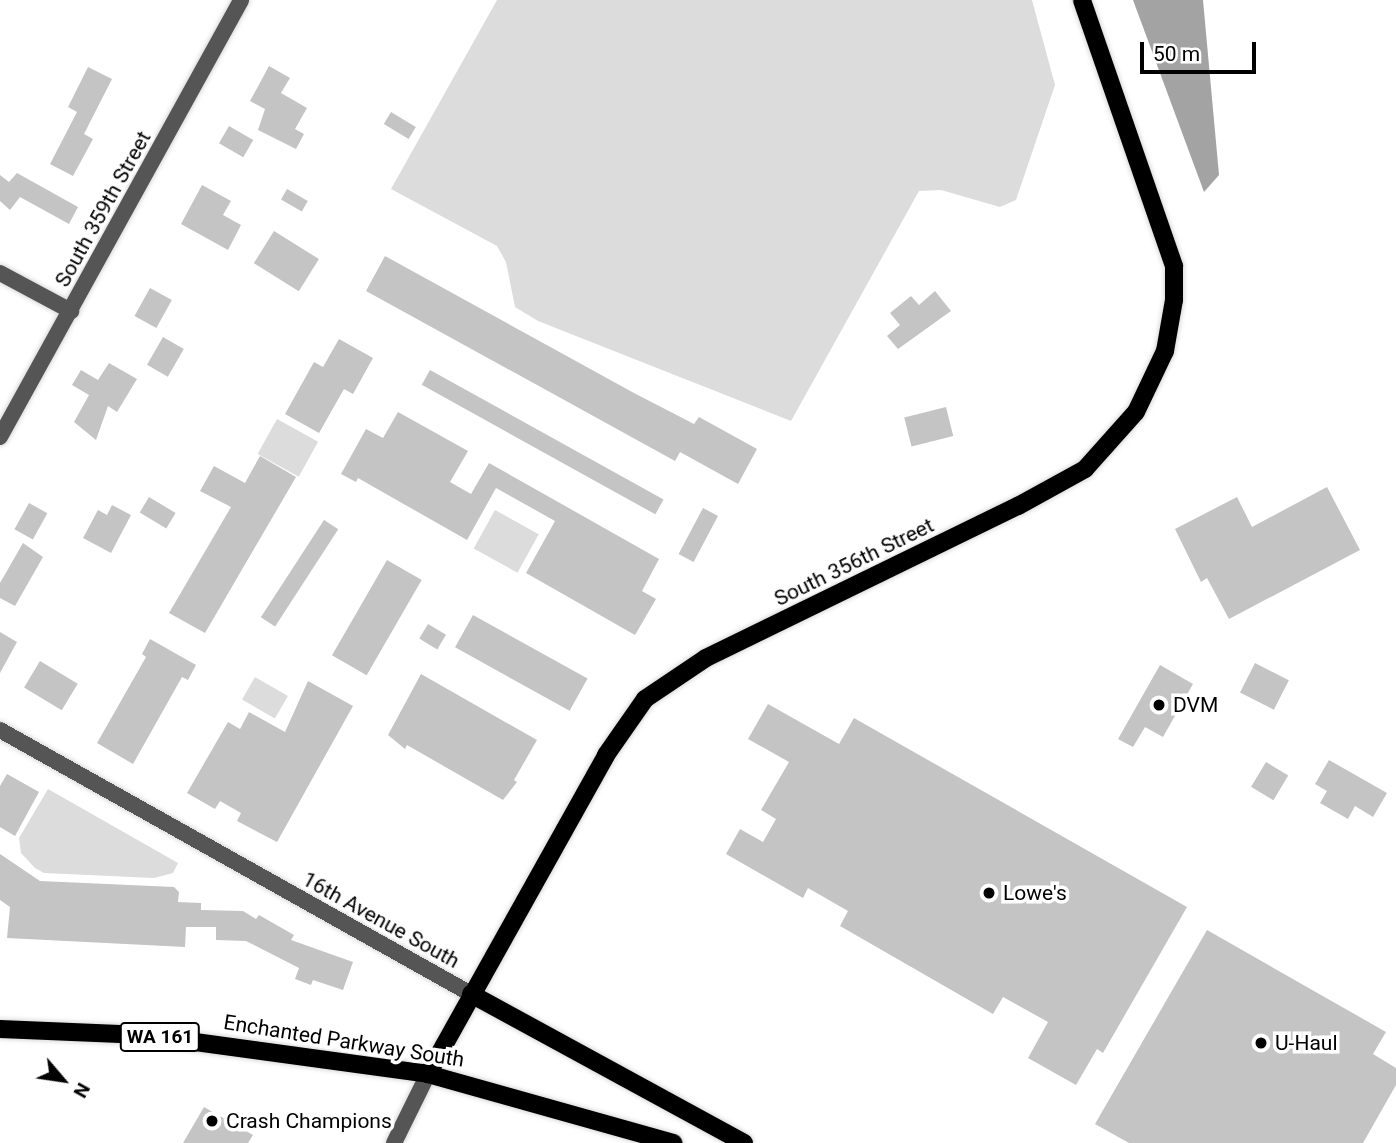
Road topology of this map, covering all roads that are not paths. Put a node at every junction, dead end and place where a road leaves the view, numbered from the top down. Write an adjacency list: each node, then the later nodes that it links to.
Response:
1 (241, 0): 4 (street, South 359th Street)
2 (1082, 0): 7 (main road, South 356th Street)
3 (0, 273): 4 (street)
4 (71, 311): 5 (street, South 359th Street)
5 (0, 437)
6 (0, 730): 7 (street, 16th Avenue South)
7 (471, 994): 9 (main road, South 356th Street); 12 (main road, 16th Avenue South)
8 (0, 1029): 9 (main road, Enchanted Parkway South / WA 161)
9 (428, 1074): 10 (street, South 356th Street); 11 (main road, Enchanted Parkway South / WA 161)
10 (394, 1143)
11 (673, 1143)
12 (744, 1143)

